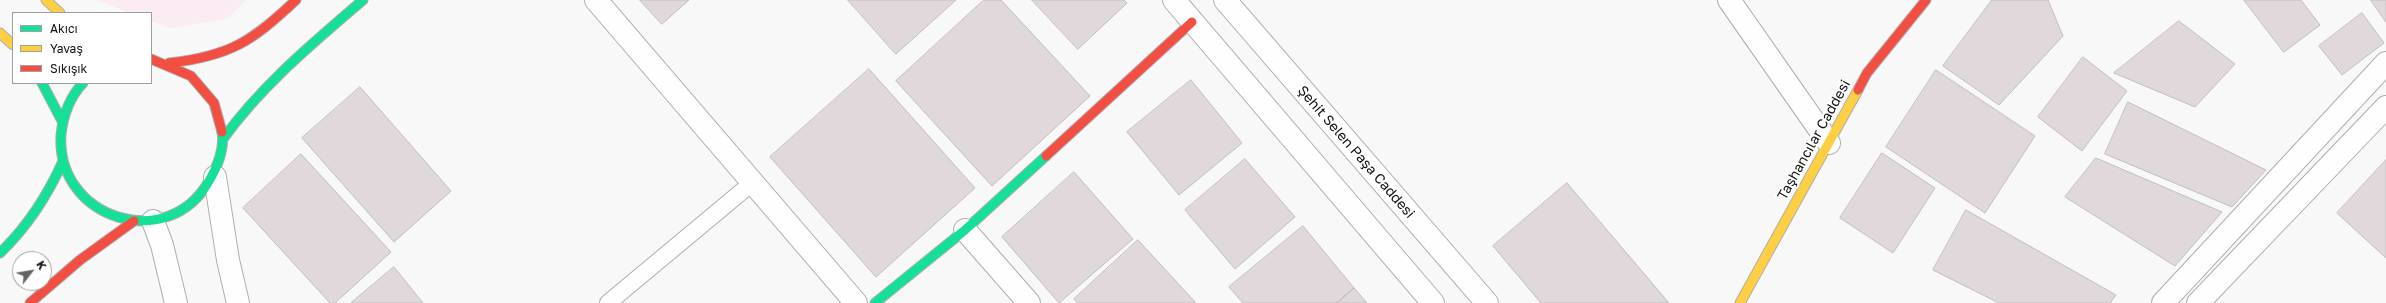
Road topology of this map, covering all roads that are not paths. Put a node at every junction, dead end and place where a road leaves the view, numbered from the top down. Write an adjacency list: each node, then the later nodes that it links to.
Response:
1 (46, 0): 9 (main road)
2 (296, 0): 14 (main road)
3 (364, 0): 20 (main road)
4 (596, 0): 24 (street)
5 (1174, 0): 10 (street)
6 (1226, 0): 36 (street, Şehit Selen Paşa Caddesi)
7 (1729, 0): 21 (street)
8 (1926, 0): 21 (main road, Taşhancılar Caddesi)
9 (59, 12)
10 (1192, 22): 26 (main road); 35 (street)
11 (0, 33): 12 (main road)
12 (12, 44)
13 (152, 59): 14 (main road)
14 (169, 63): 20 (main road)
15 (2386, 63): 38 (street)
16 (43, 84): 19 (main road)
17 (82, 84): 19 (main road)
18 (2386, 107): 39 (street)
19 (62, 121): 22 (main road)
20 (223, 139): 23 (main road)
21 (1829, 143): 37 (main road, Taşhancılar Caddesi)
22 (63, 161): 25 (main road); 27 (main road)
23 (215, 177): 25 (main road); 30 (street)
24 (752, 183): 31 (lane); 32 (street)
25 (143, 221): 28 (main road); 29 (street)
26 (965, 230): 33 (main road); 34 (street)
27 (0, 253)
28 (30, 303)
29 (176, 303)
30 (238, 303)
31 (608, 303)
32 (856, 303)
33 (875, 303)
34 (1029, 303)
35 (1433, 303)
36 (1487, 303)
37 (1740, 303)
38 (2163, 303)
39 (2198, 303)

